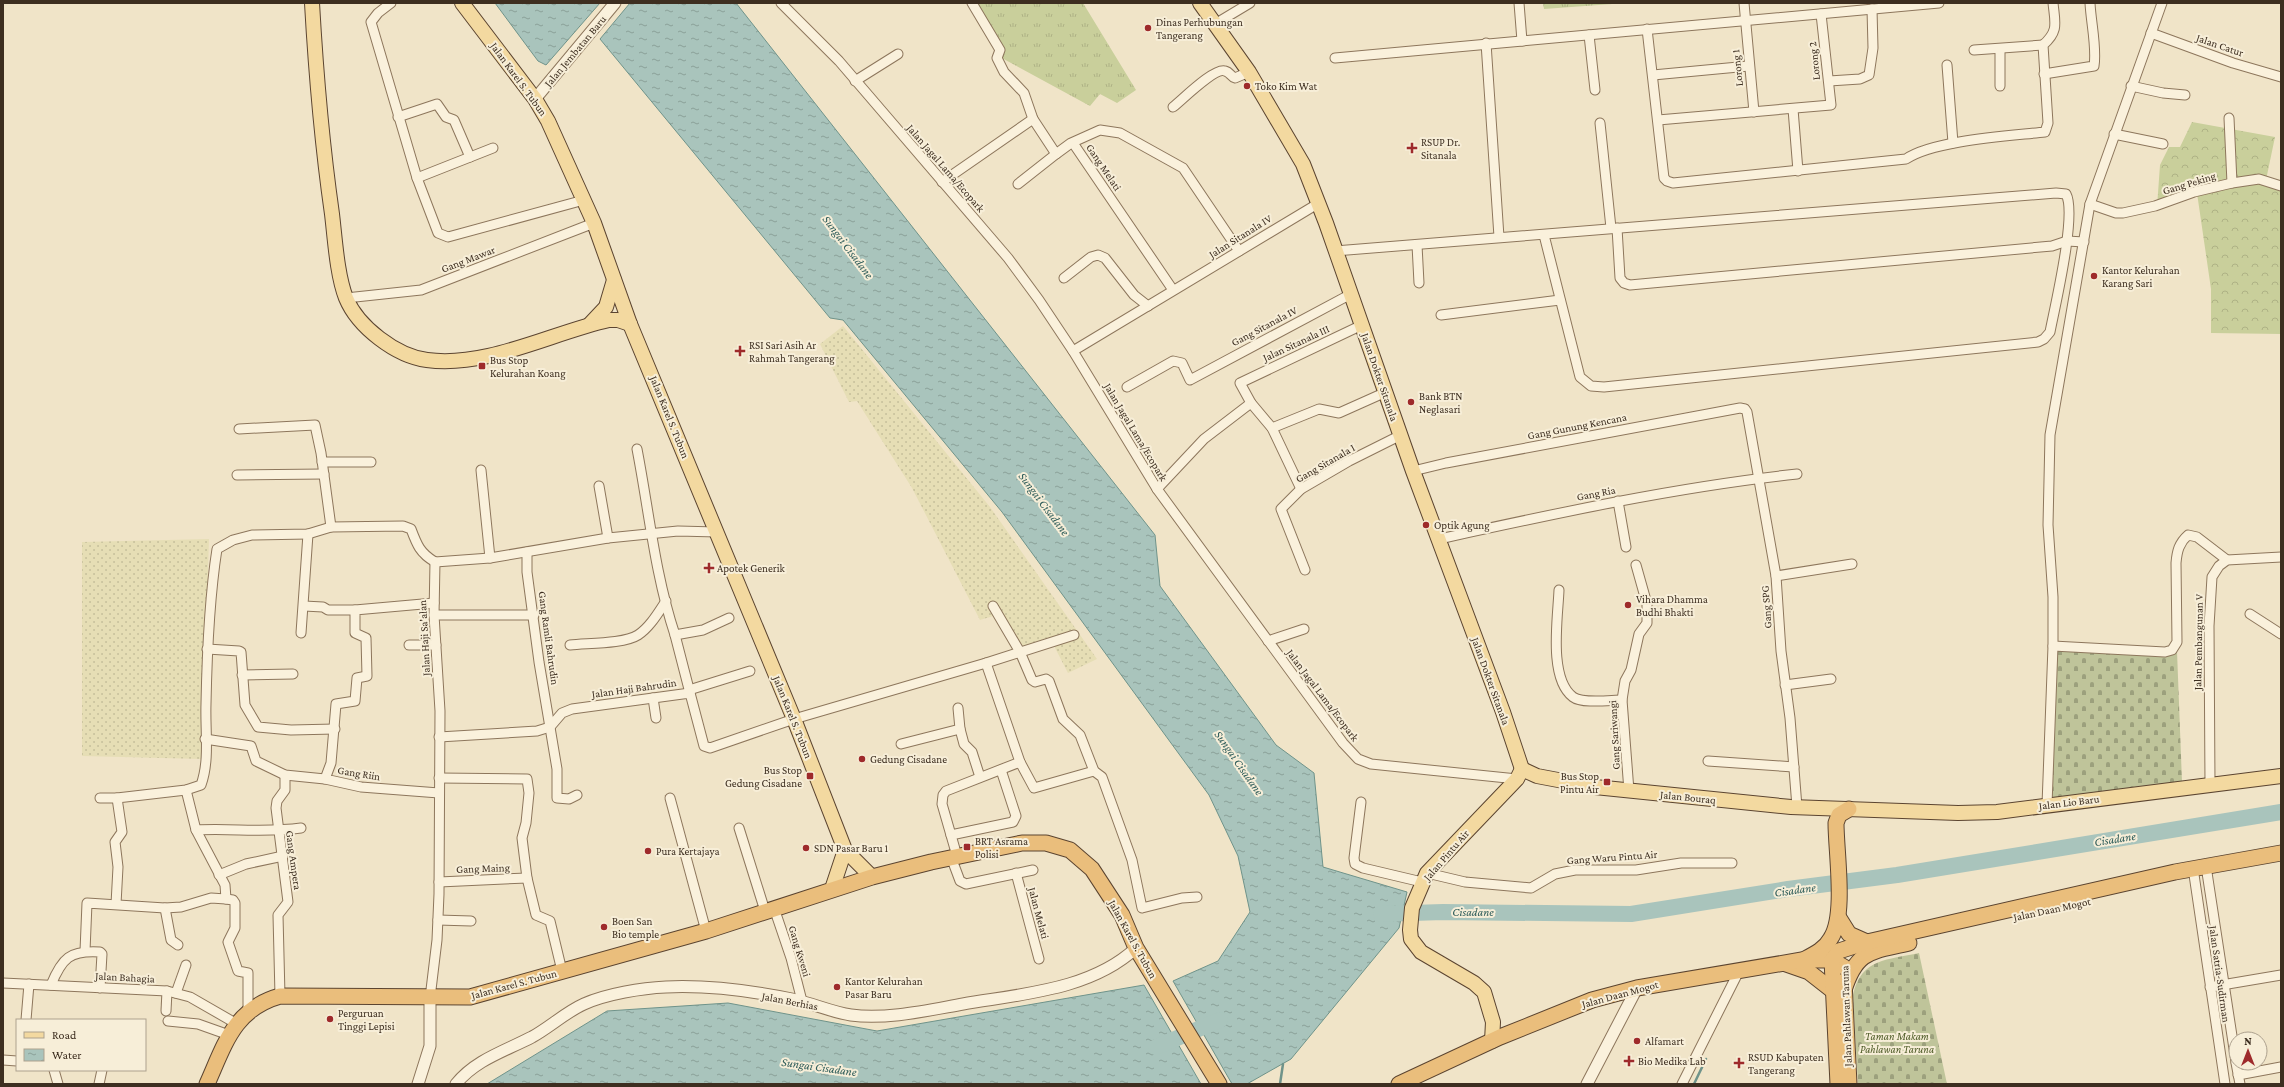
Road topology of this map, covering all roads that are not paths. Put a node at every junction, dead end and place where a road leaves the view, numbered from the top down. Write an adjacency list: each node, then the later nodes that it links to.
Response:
1 (312, 3): 80 (main road)
2 (391, 3): 45 (street)
3 (462, 3): 41 (main road, Jalan Karel S. Tubun)
4 (615, 3): 41 (street, Jalan Jembatan Baru)
5 (781, 3): 35 (street, Jalan Jagal Lama/Ecopark)
6 (972, 3): 47 (street)
7 (1200, 3): 18 (main road, Jalan Dokter Sitanala)
8 (1250, 3): 18 (street)
9 (1519, 3): 22 (street)
10 (1744, 3): 17 (street, Lorong 1)
11 (1939, 3): 15 (street)
12 (2053, 3): 24 (street)
13 (2090, 3): 32 (street)
14 (2162, 3): 20 (street)
15 (1872, 10): 16 (street); 36 (street)
16 (1821, 14): 17 (street); 36 (street, Lorong 2)
17 (1744, 22): 19 (street); 30 (street, Lorong 1)
18 (1215, 24): 31 (main road, Jalan Dokter Sitanala)
19 (1647, 29): 21 (street); 33 (street)
20 (2151, 33): 34 (street, Jalan Catur); 38 (street)
21 (1589, 35): 22 (street); 39 (street)
22 (1522, 41): 23 (street)
23 (1486, 43): 28 (street); 69 (street)
24 (2043, 45): 25 (street); 32 (street)
25 (2000, 49): 26 (street); 37 (street)
26 (1974, 50)
27 (898, 54): 35 (street)
28 (1335, 58)
29 (1947, 65): 52 (street)
30 (1749, 66): 33 (street); 44 (street, Lorong 1)
31 (1248, 72): 42 (street); 64 (main road, Jalan Dokter Sitanala)
32 (2044, 74): 52 (street)
33 (1653, 75): 48 (street)
34 (2281, 77)
35 (855, 81): 59 (street, Jalan Jagal Lama/Ecopark)
36 (1829, 81): 43 (street, Lorong 2)
37 (2000, 86)
38 (2131, 86): 40 (street); 50 (street)
39 (1595, 90)
40 (2185, 94)
41 (535, 99): 63 (main road, Jalan Karel S. Tubun)
42 (1173, 107)
43 (1793, 108): 44 (street); 57 (street)
44 (1754, 112): 48 (street)
45 (398, 117): 56 (street); 58 (street)
46 (2229, 118): 60 (street, Gang Peking)
47 (1033, 119): 55 (street); 59 (street)
48 (1658, 120): 57 (street)
49 (1600, 123): 67 (street)
50 (2114, 134): 53 (street); 65 (street)
51 (1073, 143): 55 (street, Gang Melati); 73 (street); 78 (street, Gang Melati)
52 (1953, 143): 57 (street)
53 (2163, 144)
54 (493, 148): 56 (street)
55 (1056, 154): 61 (street, Gang Melati)
56 (470, 157): 58 (street)
57 (1798, 171)
58 (417, 178): 63 (street)
59 (942, 182): 87 (street, Jalan Jagal Lama/Ecopark)
60 (2232, 183): 62 (street); 65 (street, Gang Peking)
61 (1018, 184)
62 (2281, 186)
63 (584, 200): 66 (main road, Jalan Karel S. Tubun)
64 (1319, 203): 73 (street, Jalan Sitanala IV); 74 (main road, Jalan Dokter Sitanala)
65 (2090, 204): 71 (street)
66 (594, 223): 76 (main road, Jalan Karel S. Tubun); 80 (street, Gang Mawar)
67 (1614, 228): 68 (street); 70 (street); 70 (street)
68 (1544, 234): 69 (street); 81 (street)
69 (1499, 237): 72 (street)
70 (2067, 241): 71 (street); 81 (street)
71 (2084, 242): 143 (street)
72 (1416, 245): 74 (street); 77 (street)
73 (1239, 251): 78 (street, Jalan Sitanala IV)
74 (1341, 251): 79 (main road, Jalan Dokter Sitanala)
75 (1064, 278): 82 (street)
76 (614, 280): 84 (main road); 85 (main road, Jalan Karel S. Tubun)
77 (1419, 283)
78 (1173, 290): 82 (street, Jalan Sitanala IV)
79 (1351, 294): 86 (main road, Jalan Dokter Sitanala); 88 (street, Gang Sitanala IV)
80 (346, 298): 84 (main road)
81 (1560, 300): 83 (street)
82 (1148, 306): 87 (street, Jalan Sitanala IV)
83 (1441, 314)
84 (590, 324): 85 (main road)
85 (630, 324): 109 (main road, Jalan Karel S. Tubun)
86 (1362, 325): 89 (main road, Jalan Dokter Sitanala); 90 (street, Jalan Sitanala III)
87 (1073, 351): 105 (street, Jalan Jagal Lama/Ecopark)
88 (1127, 387)
89 (1386, 392): 92 (street); 94 (main road, Jalan Dokter Sitanala)
90 (1251, 402): 92 (street); 105 (street)
91 (1745, 409): 99 (street, Gang Gunung Kencana); 103 (street, Gang SPG)
92 (1272, 428): 106 (street)
93 (239, 429): 96 (street)
94 (1401, 435): 99 (main road, Jalan Dokter Sitanala); 106 (street, Gang Sitanala I)
95 (637, 449): 111 (street)
96 (322, 462): 97 (street); 100 (street)
97 (371, 462)
98 (481, 470): 117 (street)
99 (1413, 471): 113 (main road, Jalan Dokter Sitanala)
100 (324, 474): 102 (street); 108 (street)
101 (1797, 474): 103 (street, Gang Ria)
102 (237, 475)
103 (1759, 478): 107 (street, Gang Ria); 123 (street, Gang SPG)
104 (599, 486): 112 (street)
105 (1157, 489): 139 (street, Jalan Jagal Lama/Ecopark)
106 (1301, 489): 122 (street, Gang Sitanala I)
107 (1618, 501): 113 (street, Gang Ria); 114 (street)
108 (331, 527): 110 (street); 119 (street)
109 (717, 532): 111 (street); 157 (main road, Jalan Karel S. Tubun)
110 (308, 534): 127 (street); 144 (street)
111 (653, 534): 112 (street); 125 (street)
112 (608, 538): 115 (street)
113 (1439, 539): 170 (main road, Jalan Dokter Sitanala)
114 (1626, 546)
115 (527, 552): 117 (street); 131 (street, Gang Ramli Bahrudin)
116 (2281, 557): 118 (street)
117 (490, 558): 119 (street)
118 (2227, 560): 143 (street); 175 (street, Jalan Pembangunan V)
119 (435, 562): 126 (street, Jalan Haji Sa'alan)
120 (1852, 564): 123 (street)
121 (1636, 565): 154 (street, Gang Sariwangi)
122 (1305, 570)
123 (1776, 576): 151 (street, Gang SPG)
124 (1560, 590): 154 (street)
125 (666, 601): 137 (street); 142 (street)
126 (434, 603): 129 (street); 132 (street, Jalan Haji Sa'alan)
127 (304, 606): 129 (street); 135 (street)
128 (993, 606): 145 (street)
129 (354, 610): 159 (street, Gang Riin)
130 (2250, 614): 136 (street)
131 (534, 615): 132 (street); 158 (street, Gang Ramli Bahrudin)
132 (434, 616): 141 (street, Jalan Haji Sa'alan)
133 (729, 618): 137 (street)
134 (1304, 629): 139 (street)
135 (301, 633)
136 (2281, 634)
137 (675, 635): 152 (street)
138 (1074, 635): 145 (street)
139 (1268, 641): 170 (street, Jalan Jagal Lama/Ecopark)
140 (409, 645): 141 (street)
141 (436, 645): 161 (street, Jalan Haji Sa'alan)
142 (570, 645)
143 (2053, 646): 184 (street)
144 (207, 649): 149 (street); 162 (street)
145 (1020, 652): 146 (street); 168 (street)
146 (986, 663): 157 (street); 165 (street)
147 (750, 672): 152 (street)
148 (293, 674): 149 (street)
149 (242, 675): 159 (street)
150 (1831, 679): 151 (street)
151 (1785, 685): 166 (street, Gang SPG)
152 (690, 692): 153 (street, Jalan Haji Bahrudin); 157 (street, Jalan Haji Bahrudin)
153 (653, 698): 156 (street); 158 (street, Jalan Haji Bahrudin)
154 (1622, 700): 177 (street, Gang Sariwangi)
155 (958, 708): 160 (street)
156 (656, 718)
157 (794, 719): 192 (main road, Jalan Karel S. Tubun)
158 (550, 727): 161 (street); 179 (street, Gang Ramli Bahrudin)
159 (335, 729): 174 (street, Gang Riin)
160 (960, 729): 163 (street); 173 (street)
161 (439, 737): 172 (street, Jalan Haji Sa'alan)
162 (205, 739): 169 (street); 176 (street)
163 (902, 744)
164 (1708, 761): 166 (street)
165 (1020, 762): 167 (street); 168 (street)
166 (1794, 767): 185 (street, Gang SPG)
167 (1001, 770): 173 (street); 191 (street)
168 (1094, 771): 207 (street)
169 (285, 774): 174 (street); 190 (street, Gang Ampera)
170 (1520, 774): 177 (main road, Jalan Bouraq); 205 (main road, Jalan Pintu Air)
171 (2281, 776): 175 (main road, Jalan Lio Baru)
172 (439, 778): 178 (street, Jalan Haji Sa'alan); 203 (street)
173 (980, 778): 191 (street)
174 (326, 779): 178 (street, Gang Riin)
175 (2210, 784): 184 (main road, Jalan Lio Baru)
176 (186, 790): 181 (street); 189 (street)
177 (1629, 791): 185 (main road, Jalan Bouraq)
178 (439, 793): 204 (street, Jalan Haji Sa'alan)
179 (577, 795)
180 (100, 798): 181 (street)
181 (117, 798): 209 (street)
182 (670, 798): 215 (street)
183 (1361, 802): 205 (street, Gang Waru Pintu Air)
184 (2047, 805): 186 (main road, Jalan Lio Baru)
185 (1797, 807): 186 (main road, Jalan Bouraq)
186 (1853, 809): 212 (highway)
187 (301, 828): 190 (street)
188 (739, 828): 211 (street, Gang Kweni)
189 (196, 830): 190 (street); 201 (street)
190 (278, 831): 194 (street, Gang Ampera)
191 (951, 835): 195 (street)
192 (845, 850): 202 (main road, Jalan Karel S. Tubun); 206 (main road)
193 (2281, 853): 199 (highway, Jalan Daan Mogot)
194 (283, 856): 201 (street); 237 (street, Gang Ampera)
195 (954, 856): 200 (street); 202 (highway, Jalan Karel S. Tubun); 218 (highway, Jalan Karel S. Tubun)
196 (2281, 862): 199 (highway, Jalan Daan Mogot)
197 (1732, 863): 205 (street, Gang Waru Pintu Air)
198 (1033, 870): 200 (street)
199 (2200, 872): 216 (highway, Jalan Daan Mogot); 231 (street, Jalan Satria-Sudirman); 232 (street, Jalan Satria-Sudirman); 235 (highway, Jalan Daan Mogot)
200 (1016, 873): 220 (street, Jalan Melati)
201 (219, 875): 208 (street)
202 (872, 877): 206 (highway, Jalan Karel S. Tubun)
203 (527, 878): 204 (street, Gang Maing); 226 (street)
204 (439, 882): 213 (street, Jalan Haji Sa'alan)
205 (1423, 882): 246 (main road, Jalan Pintu Air)
206 (832, 889): 211 (highway, Jalan Karel S. Tubun)
207 (1197, 897)
208 (226, 899): 210 (street); 241 (street)
209 (116, 904): 210 (street); 219 (street)
210 (165, 908): 217 (street)
211 (769, 910): 215 (highway, Jalan Karel S. Tubun); 239 (street, Gang Kweni)
212 (1838, 915): 216 (highway); 221 (highway)
213 (438, 920): 214 (street); 238 (street, Jalan Haji Sa'alan)
214 (471, 921)
215 (706, 931): 226 (highway, Jalan Karel S. Tubun)
216 (1867, 942): 223 (highway, Jalan Daan Mogot)
217 (178, 945)
218 (1136, 948): 239 (street, Jalan Berhias); 258 (highway, Jalan Karel S. Tubun)
219 (85, 951): 230 (street); 233 (street)
220 (1039, 959)
221 (1802, 960): 222 (highway, Jalan Daan Mogot); 223 (highway, Jalan Daan Mogot)
222 (1782, 963): 225 (highway, Jalan Daan Mogot); 235 (highway)
223 (1838, 964): 235 (highway, Jalan Pahlawan Taruna)
224 (186, 965): 236 (street)
225 (1740, 969): 234 (highway, Jalan Daan Mogot); 261 (street)
226 (562, 971): 238 (highway, Jalan Karel S. Tubun)
227 (2281, 975): 231 (street)
228 (3, 983): 229 (street, Jalan Bahagia)
229 (29, 984): 230 (street, Jalan Bahagia); 242 (street)
230 (51, 985): 233 (street, Jalan Bahagia)
231 (2224, 985): 232 (street); 245 (street, Jalan Satria-Sudirman)
232 (2210, 987): 264 (street, Jalan Satria-Sudirman)
233 (100, 988): 236 (street, Jalan Bahagia)
234 (1637, 988): 246 (highway, Jalan Daan Mogot); 260 (street)
235 (1838, 990): 262 (highway, Jalan Pahlawan Taruna); 263 (highway, Jalan Pahlawan Taruna)
236 (172, 992): 240 (street); 244 (street, Jalan Bahagia)
237 (280, 996): 238 (highway, Jalan Karel S. Tubun); 241 (highway, Jalan Karel S. Tubun)
238 (430, 998): 256 (street)
239 (802, 1002): 257 (street, Jalan Berhias)
240 (166, 1011)
241 (248, 1012): 244 (highway, Jalan Karel S. Tubun)
242 (26, 1019)
243 (168, 1021): 244 (street)
244 (233, 1029): 255 (highway, Jalan Karel S. Tubun)
245 (2231, 1031)
246 (1492, 1040): 259 (highway, Jalan Daan Mogot)
247 (3, 1060): 248 (street)
248 (16, 1061)
249 (2281, 1067): 252 (street)
250 (54, 1071): 253 (street)
251 (102, 1071): 254 (street)
252 (2239, 1080)
253 (58, 1084)
254 (100, 1084)
255 (207, 1084)
256 (418, 1084)
257 (456, 1084)
258 (1219, 1084)
259 (1399, 1084)
260 (1587, 1084)
261 (1682, 1084)
262 (1838, 1084)
263 (1849, 1084)
264 (2225, 1084)

